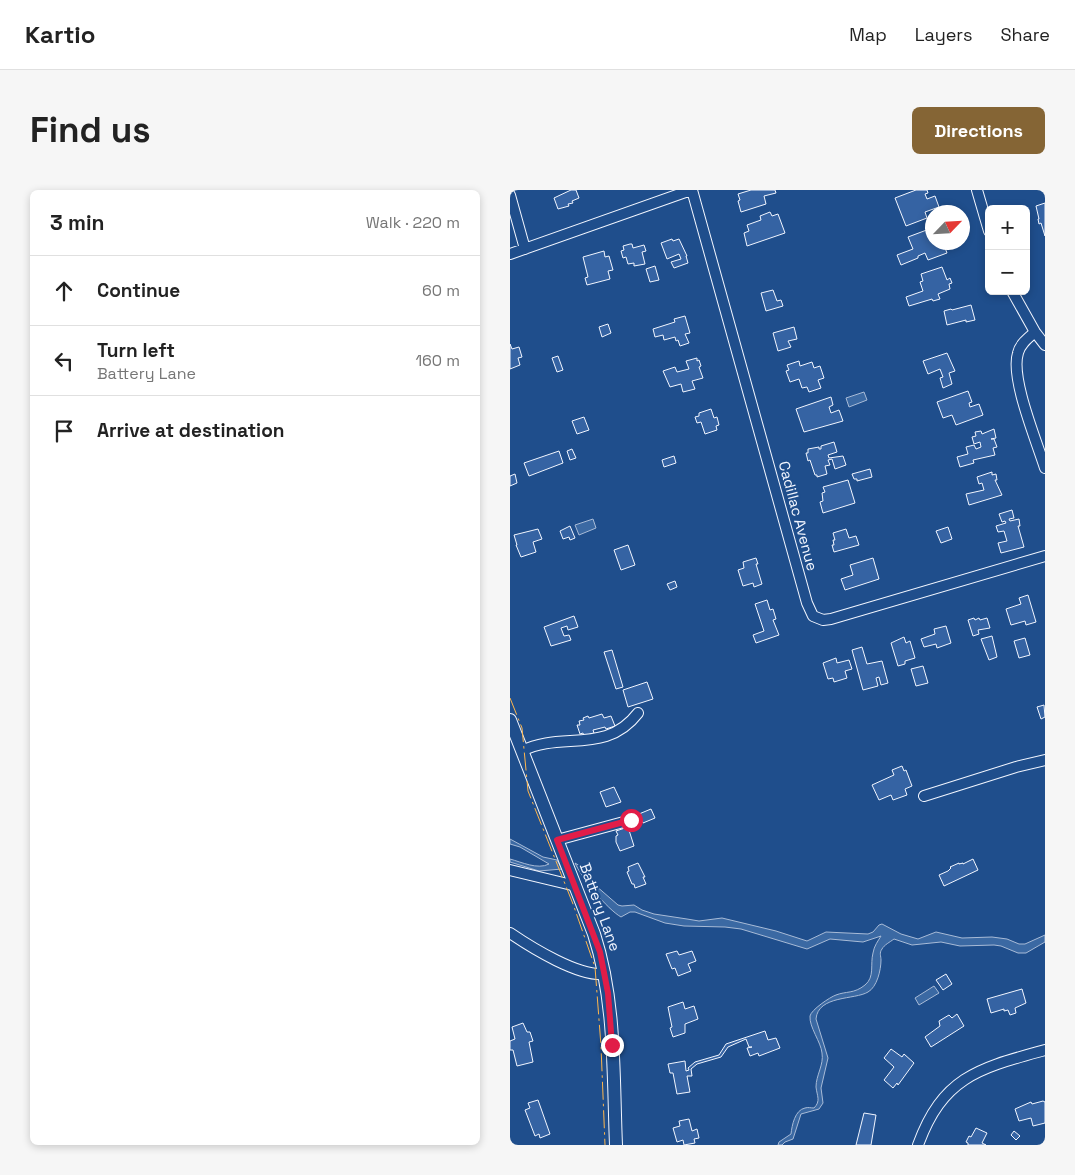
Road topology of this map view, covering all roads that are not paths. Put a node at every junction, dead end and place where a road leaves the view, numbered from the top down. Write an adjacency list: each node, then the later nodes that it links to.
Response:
1 (692, 190): 5 (street); 11 (street, Cadillac Avenue)
2 (977, 190): 4 (street)
3 (510, 195): 5 (street)
4 (985, 217)
5 (525, 249): 6 (street)
6 (510, 254)
7 (1014, 295): 8 (street)
8 (1035, 332): 9 (street); 10 (street)
9 (1045, 345)
10 (1045, 468)
11 (1045, 556)
12 (638, 713): 14 (street)
13 (510, 720): 14 (main road, Battery Lane)
14 (522, 751): 18 (main road, Battery Lane)
15 (1045, 760): 16 (street)
16 (924, 796)
17 (631, 820): 18 (street)
18 (557, 840): 20 (main road, Battery Lane)
19 (510, 870): 20 (street)
20 (576, 886): 22 (main road, Battery Lane)
21 (510, 933): 22 (street)
22 (606, 974): 24 (main road, Battery Lane)
23 (1045, 1050): 25 (street)
24 (616, 1145)
25 (918, 1145)

